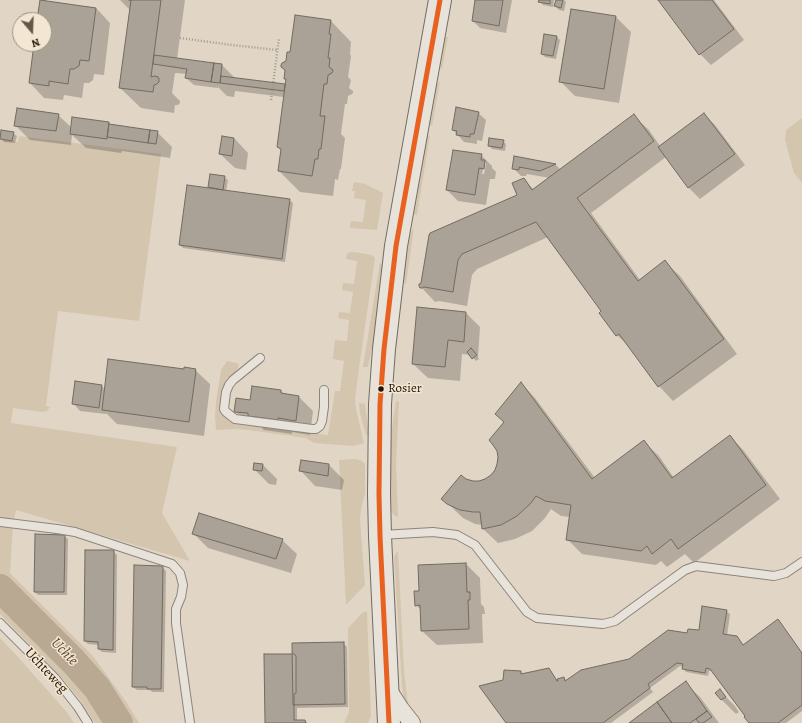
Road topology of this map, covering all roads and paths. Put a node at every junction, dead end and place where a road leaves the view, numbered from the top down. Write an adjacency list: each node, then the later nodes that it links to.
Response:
1 (440, 0): 9 (main road)
2 (180, 38): 4 (path)
3 (279, 38): 4 (path)
4 (277, 50): 5 (path)
5 (271, 100)
6 (260, 358): 7 (lane)
7 (324, 390)
8 (0, 522): 14 (lane)
9 (380, 536): 10 (lane); 12 (main road)
10 (802, 562)
11 (0, 623): 13 (lane, Uchteweg)
12 (388, 689): 15 (main road); 16 (street)
13 (88, 723)
14 (190, 723)
15 (389, 723)
16 (412, 723)

